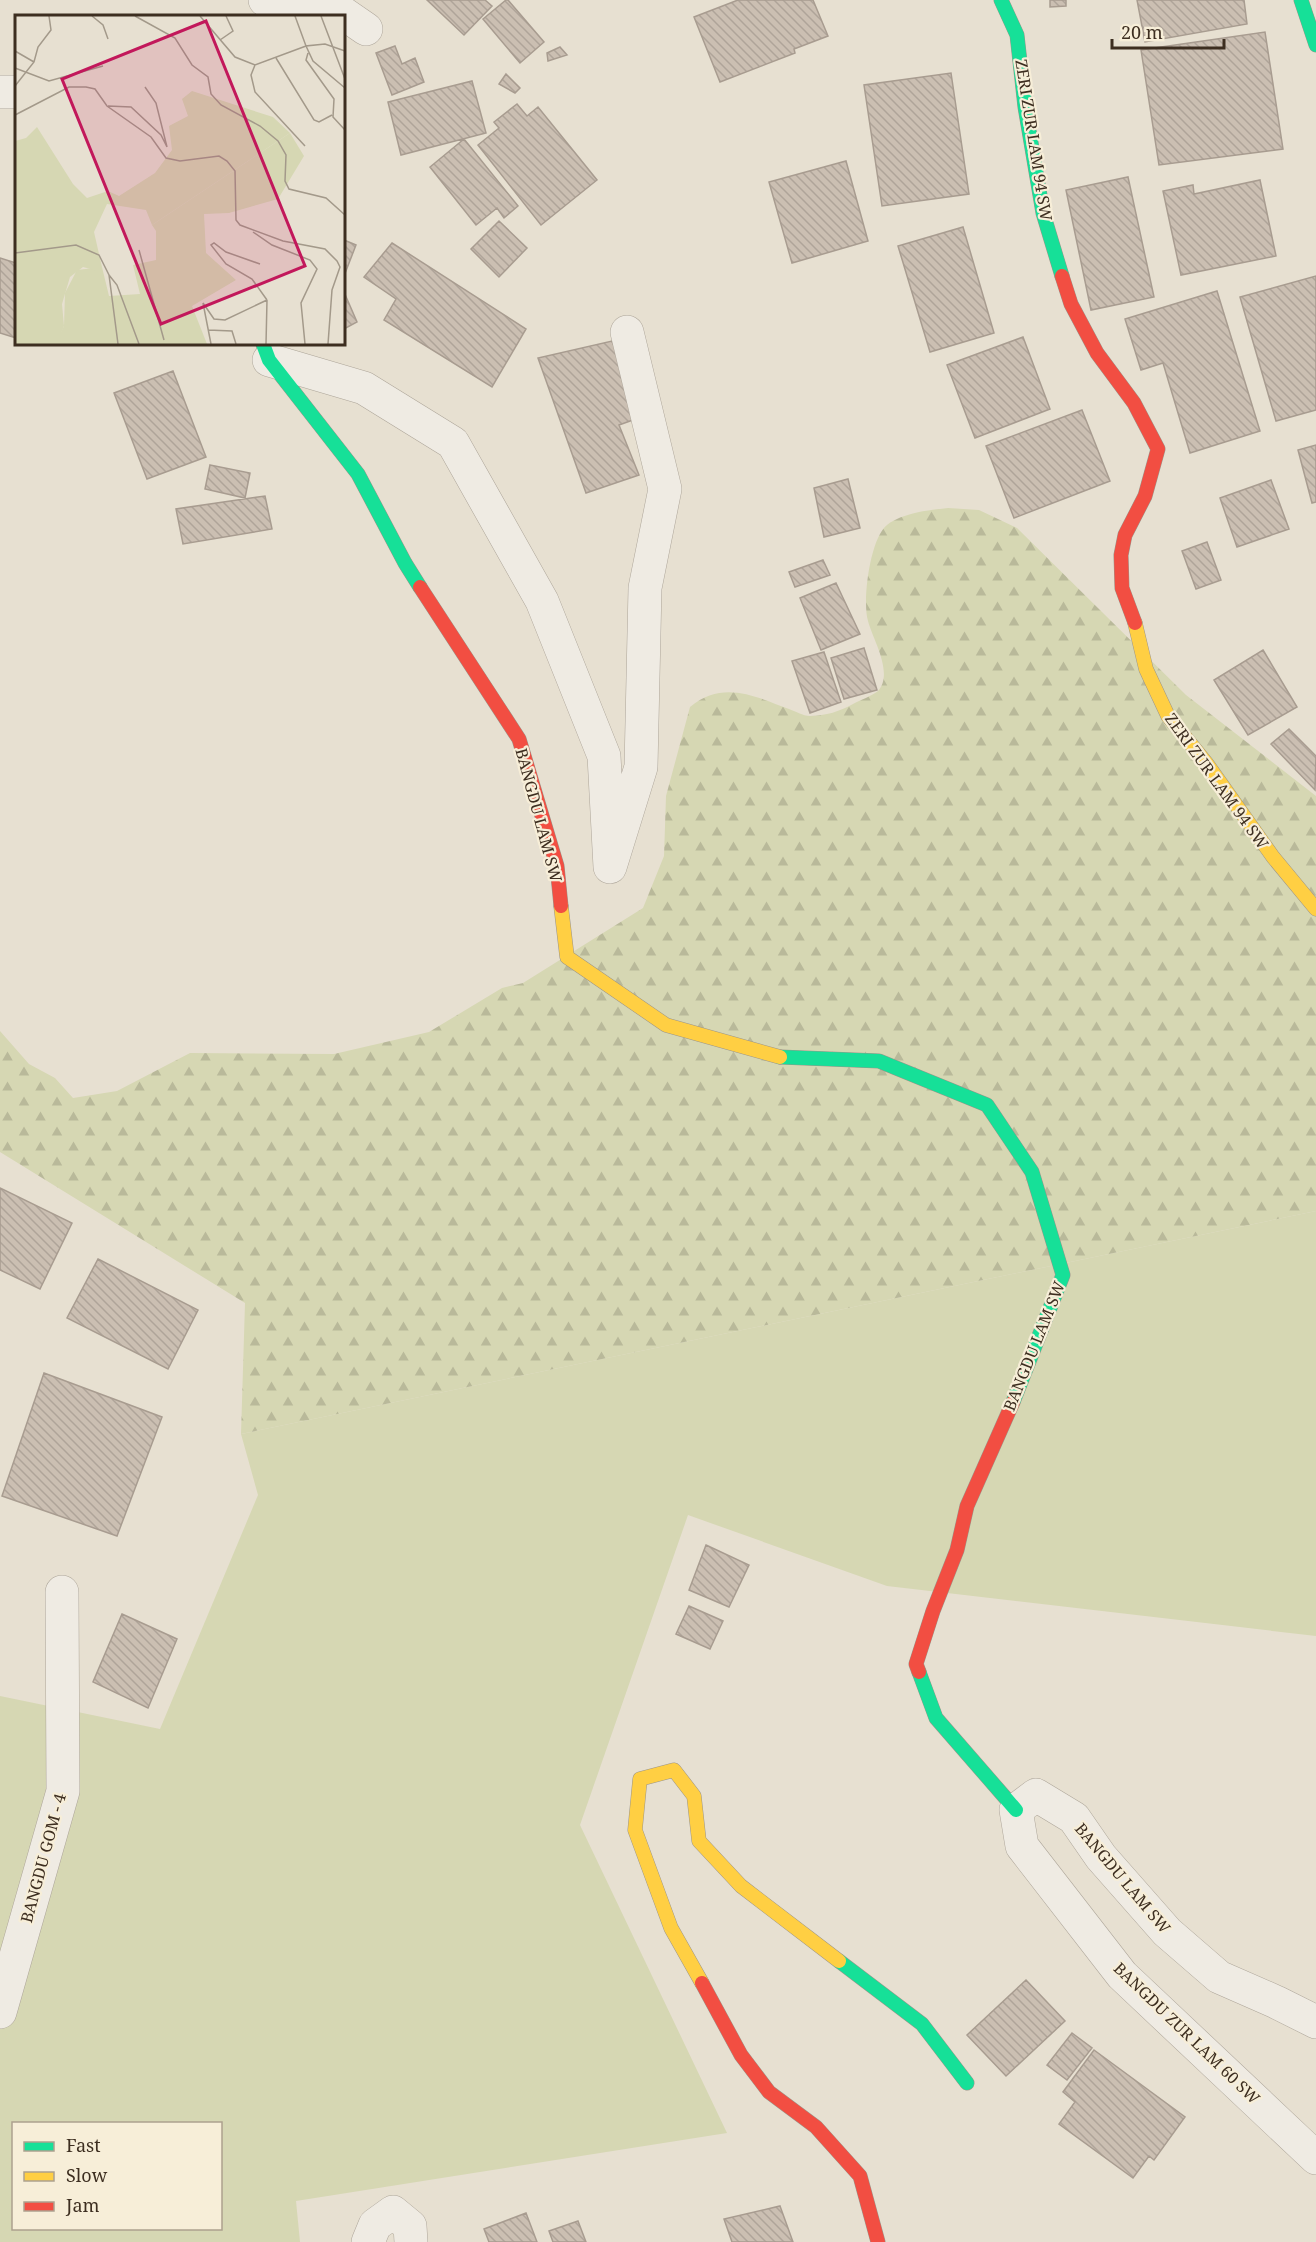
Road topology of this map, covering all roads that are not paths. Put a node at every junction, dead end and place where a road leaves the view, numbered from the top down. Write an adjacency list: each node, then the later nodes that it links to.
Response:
1 (265, 0): 4 (street)
2 (1001, 0): 8 (street, ZERI ZUR LAM 94 SW)
3 (1301, 0): 5 (street)
4 (366, 29)
5 (1316, 45)
6 (627, 332): 7 (street)
7 (266, 352): 10 (street, BANGDU LAM SW)
8 (1316, 909)
9 (62, 1592): 11 (street, BANGDU GOM - 4)
10 (1016, 1810): 12 (street, BANGDU LAM SW); 14 (street, BANGDU ZUR LAM 60 SW)
11 (0, 2012)
12 (1316, 2022)
13 (967, 2083): 17 (street)
14 (1316, 2158)
15 (368, 2242): 16 (street)
16 (411, 2242)
17 (878, 2242)

